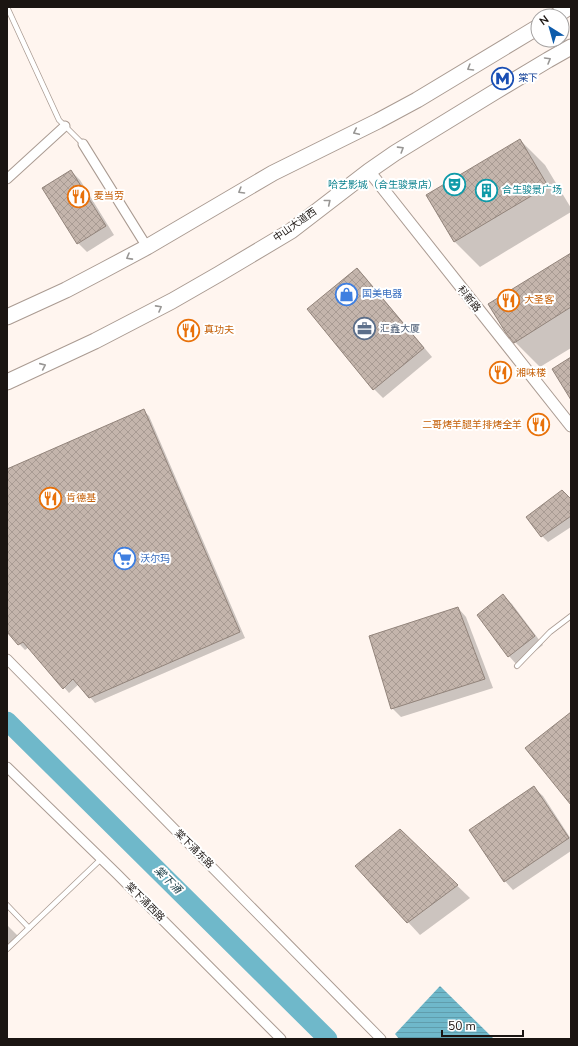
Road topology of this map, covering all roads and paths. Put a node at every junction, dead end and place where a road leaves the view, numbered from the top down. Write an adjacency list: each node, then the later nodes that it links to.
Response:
1 (7, 7): 4 (lane)
2 (530, 32): 8 (highway, one-way to 8)
3 (571, 47): 6 (highway, 中山大道西, one-way to 3)
4 (65, 126): 5 (lane); 7 (street)
5 (83, 144): 8 (street)
6 (369, 171): 10 (highway, 中山大道西, one-way to 6); 11 (street, 科新路)
7 (7, 179)
8 (147, 247): 9 (highway, one-way to 9)
9 (7, 317)
10 (7, 382)
11 (571, 426)
12 (571, 616): 14 (lane)
13 (7, 659): 21 (street, 棠下涌东路)
14 (517, 666)
15 (7, 767): 16 (street, 棠下涌西路)
16 (101, 859): 18 (lane); 20 (street, 棠下涌西路)
17 (7, 905): 18 (lane)
18 (29, 928): 19 (lane)
19 (7, 949)
20 (281, 1039)
21 (381, 1039)

